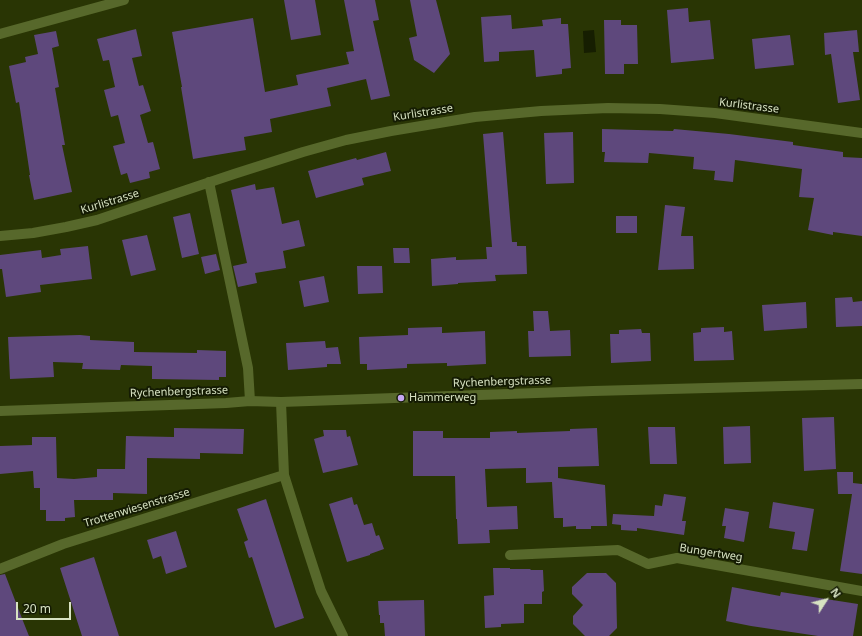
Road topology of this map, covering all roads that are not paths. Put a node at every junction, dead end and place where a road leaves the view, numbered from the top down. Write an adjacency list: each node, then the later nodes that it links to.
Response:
1 (124, 0): 2 (street)
2 (0, 34)
3 (862, 133): 4 (street, Kurlistrasse)
4 (209, 182): 5 (street, Kurlistrasse); 7 (street)
5 (0, 236)
6 (862, 384): 8 (street, Rychenbergstrasse)
7 (250, 401): 8 (street, Rychenbergstrasse); 9 (street, Rychenbergstrasse)
8 (281, 402): 10 (street)
9 (0, 411)
10 (284, 475): 12 (street, Trottenwiesenstrasse); 14 (street)
11 (510, 555): 13 (street, Bungertweg)
12 (0, 569)
13 (862, 591)
14 (343, 636)

